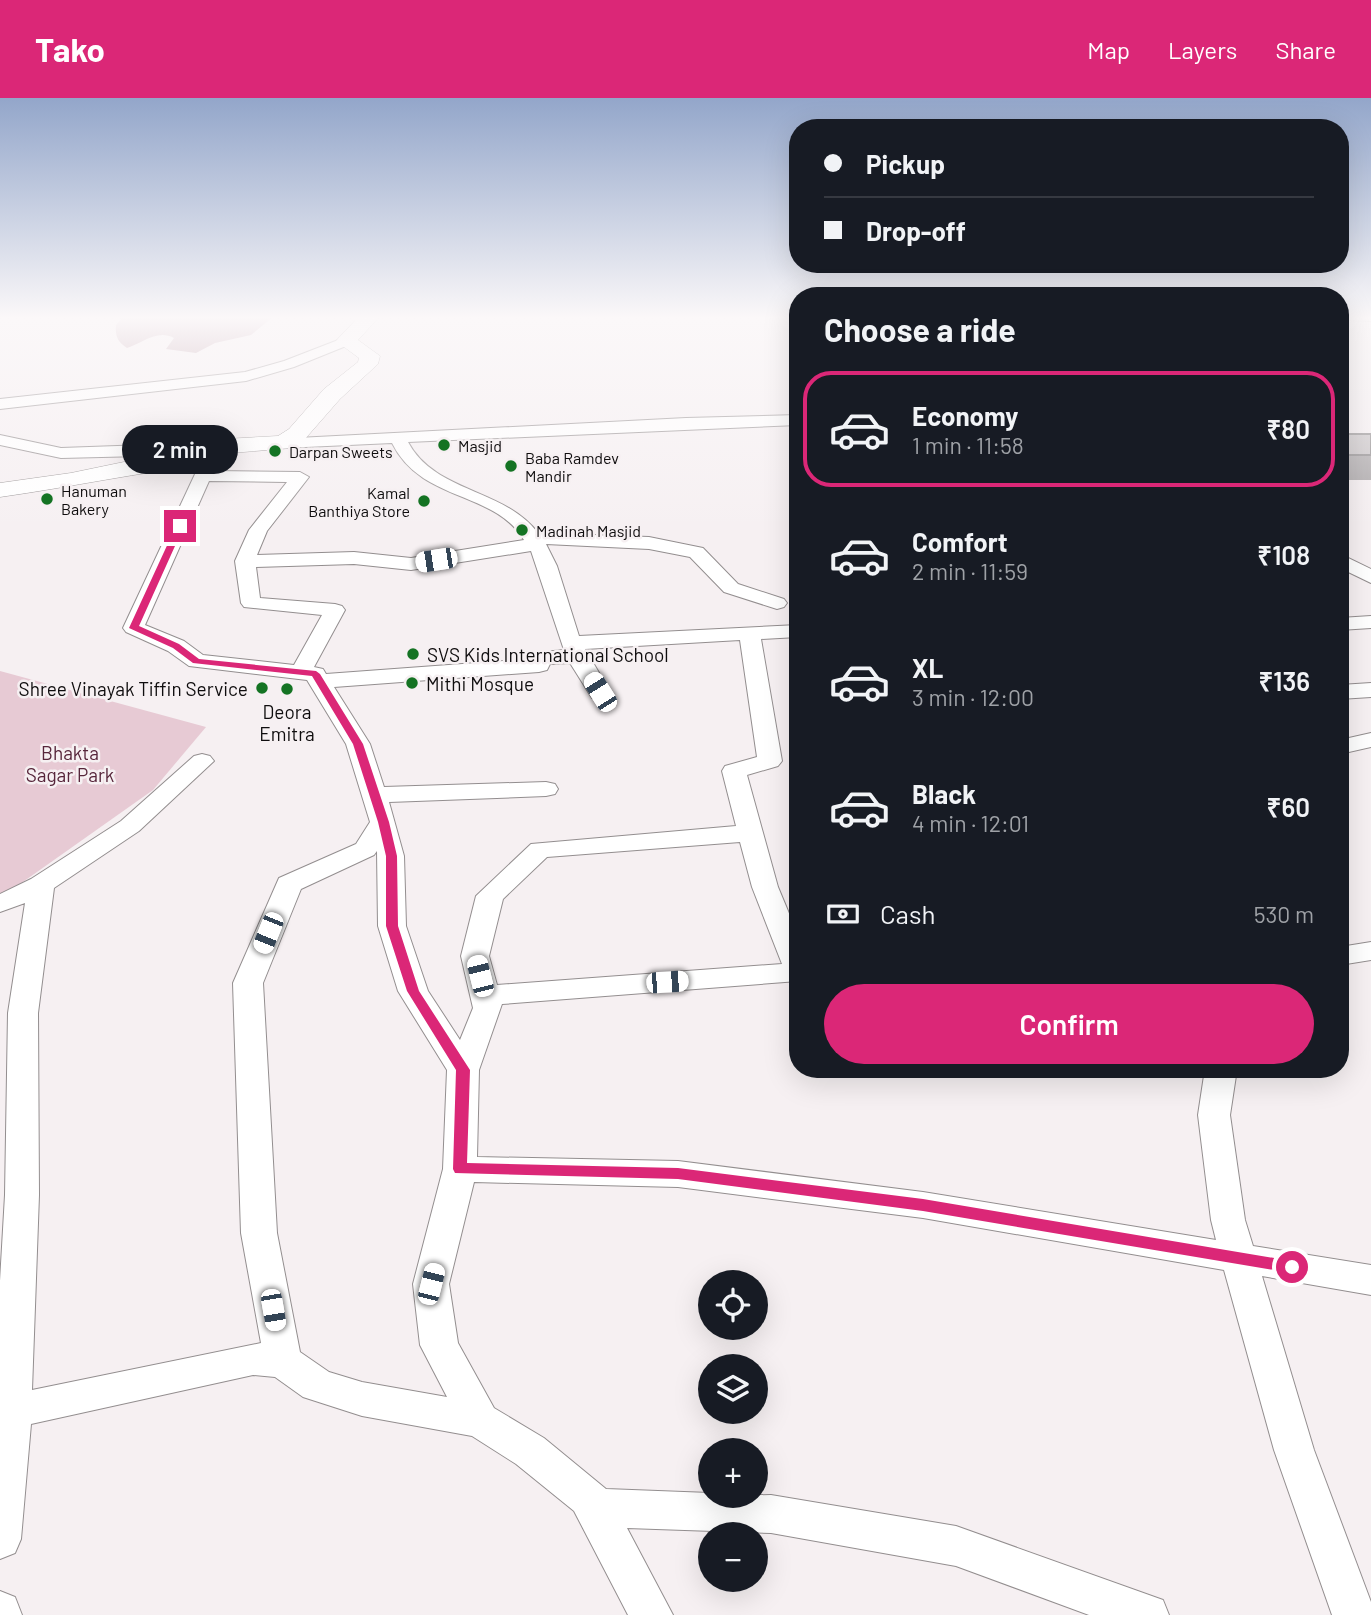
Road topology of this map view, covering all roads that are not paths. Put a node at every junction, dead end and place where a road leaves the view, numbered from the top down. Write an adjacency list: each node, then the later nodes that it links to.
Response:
1 (151, 387): 3 (street)
2 (341, 387): 7 (street)
3 (0, 404)
4 (789, 420): 5 (street)
5 (397, 438): 7 (street); 11 (street)
6 (0, 440): 8 (street)
7 (284, 443): 9 (street)
8 (150, 457): 9 (street); 10 (street)
9 (213, 460): 12 (street); 21 (street)
10 (0, 490)
11 (535, 541): 12 (street); 15 (street); 20 (street)
12 (245, 561): 21 (street)
13 (1349, 565): 14 (street)
14 (1371, 577)
15 (777, 603)
16 (1371, 622): 17 (street)
17 (1349, 623)
18 (789, 632): 19 (street)
19 (750, 634): 20 (street); 30 (street)
20 (575, 649): 21 (street); 24 (street)
21 (310, 677): 29 (street)
22 (1371, 690): 23 (street)
23 (1349, 691)
24 (600, 692)
25 (1371, 740): 26 (street)
26 (1349, 745)
27 (202, 761): 31 (street)
28 (545, 789): 29 (street)
29 (379, 809): 38 (street); 43 (street)
30 (750, 833): 33 (street); 37 (street)
31 (41, 885): 32 (street); 44 (street)
32 (0, 904)
33 (789, 948)
34 (1371, 951): 35 (street)
35 (1349, 955)
36 (789, 973): 37 (street)
37 (485, 996): 38 (street)
38 (463, 1070): 40 (street)
39 (1220, 1078): 41 (street)
40 (460, 1169): 41 (street); 45 (street)
41 (1239, 1259): 42 (street); 50 (street)
42 (1371, 1280)
43 (283, 1361): 44 (street); 45 (street)
44 (6, 1413): 47 (street)
45 (480, 1420): 46 (street)
46 (596, 1508): 48 (street); 49 (street)
47 (0, 1539)
48 (651, 1615)
49 (1147, 1615)
50 (1354, 1615)

